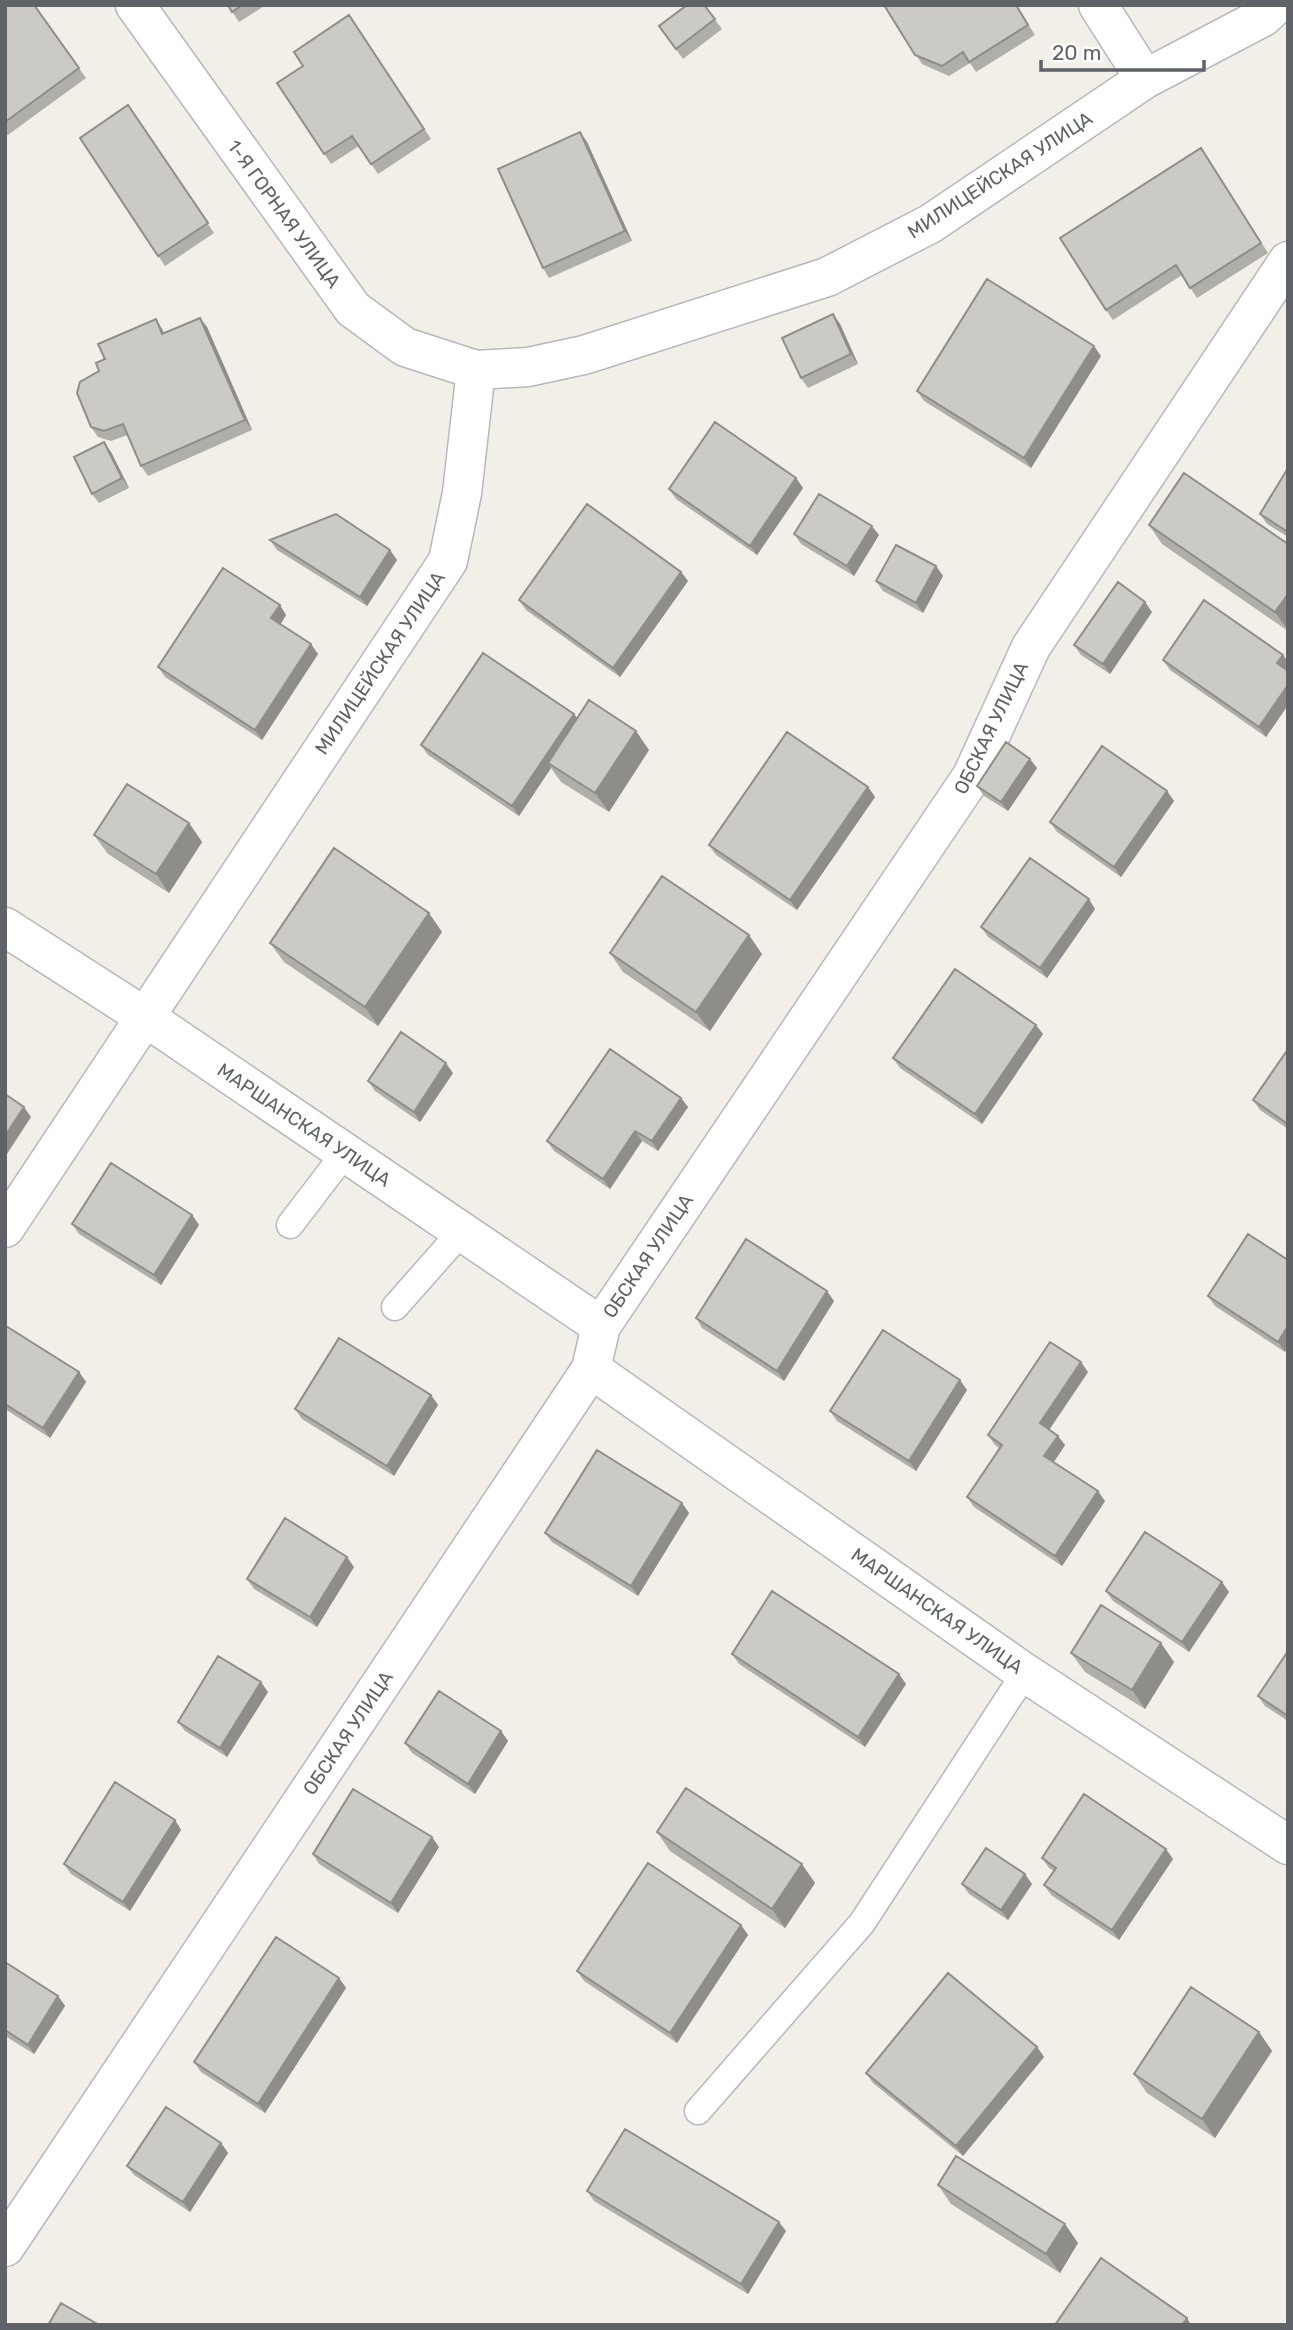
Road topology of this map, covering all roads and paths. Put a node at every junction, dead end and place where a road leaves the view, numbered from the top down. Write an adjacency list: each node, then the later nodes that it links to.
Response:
1 (135, 5): 6 (street, 1-Я ГОРНАЯ УЛИЦА)
2 (1098, 5): 4 (street)
3 (1276, 15): 4 (street, МИЛИЦЕЙСКАЯ УЛИЦА)
4 (1145, 79): 6 (street, МИЛИЦЕЙСКАЯ УЛИЦА)
5 (1288, 261): 14 (street, ОБСКАЯ УЛИЦА)
6 (476, 370): 8 (street, МИЛИЦЕЙСКАЯ УЛИЦА)
7 (5, 927): 8 (street, МАРШАНСКАЯ УЛИЦА)
8 (145, 1017): 9 (street, МАРШАНСКАЯ УЛИЦА); 11 (street, МИЛИЦЕЙСКАЯ УЛИЦА)
9 (345, 1153): 10 (lane); 12 (street, МАРШАНСКАЯ УЛИЦА)
10 (290, 1226)
11 (5, 1228)
12 (461, 1231): 13 (lane); 14 (street, МАРШАНСКАЯ УЛИЦА)
13 (395, 1307)
14 (601, 1325): 15 (street, ОБСКАЯ УЛИЦА)
15 (590, 1369): 16 (street, МАРШАНСКАЯ УЛИЦА); 19 (street, ОБСКАЯ УЛИЦА)
16 (1025, 1673): 17 (street, МАРШАНСКАЯ УЛИЦА); 18 (lane)
17 (1288, 1845)
18 (698, 2111)
19 (5, 2247)

